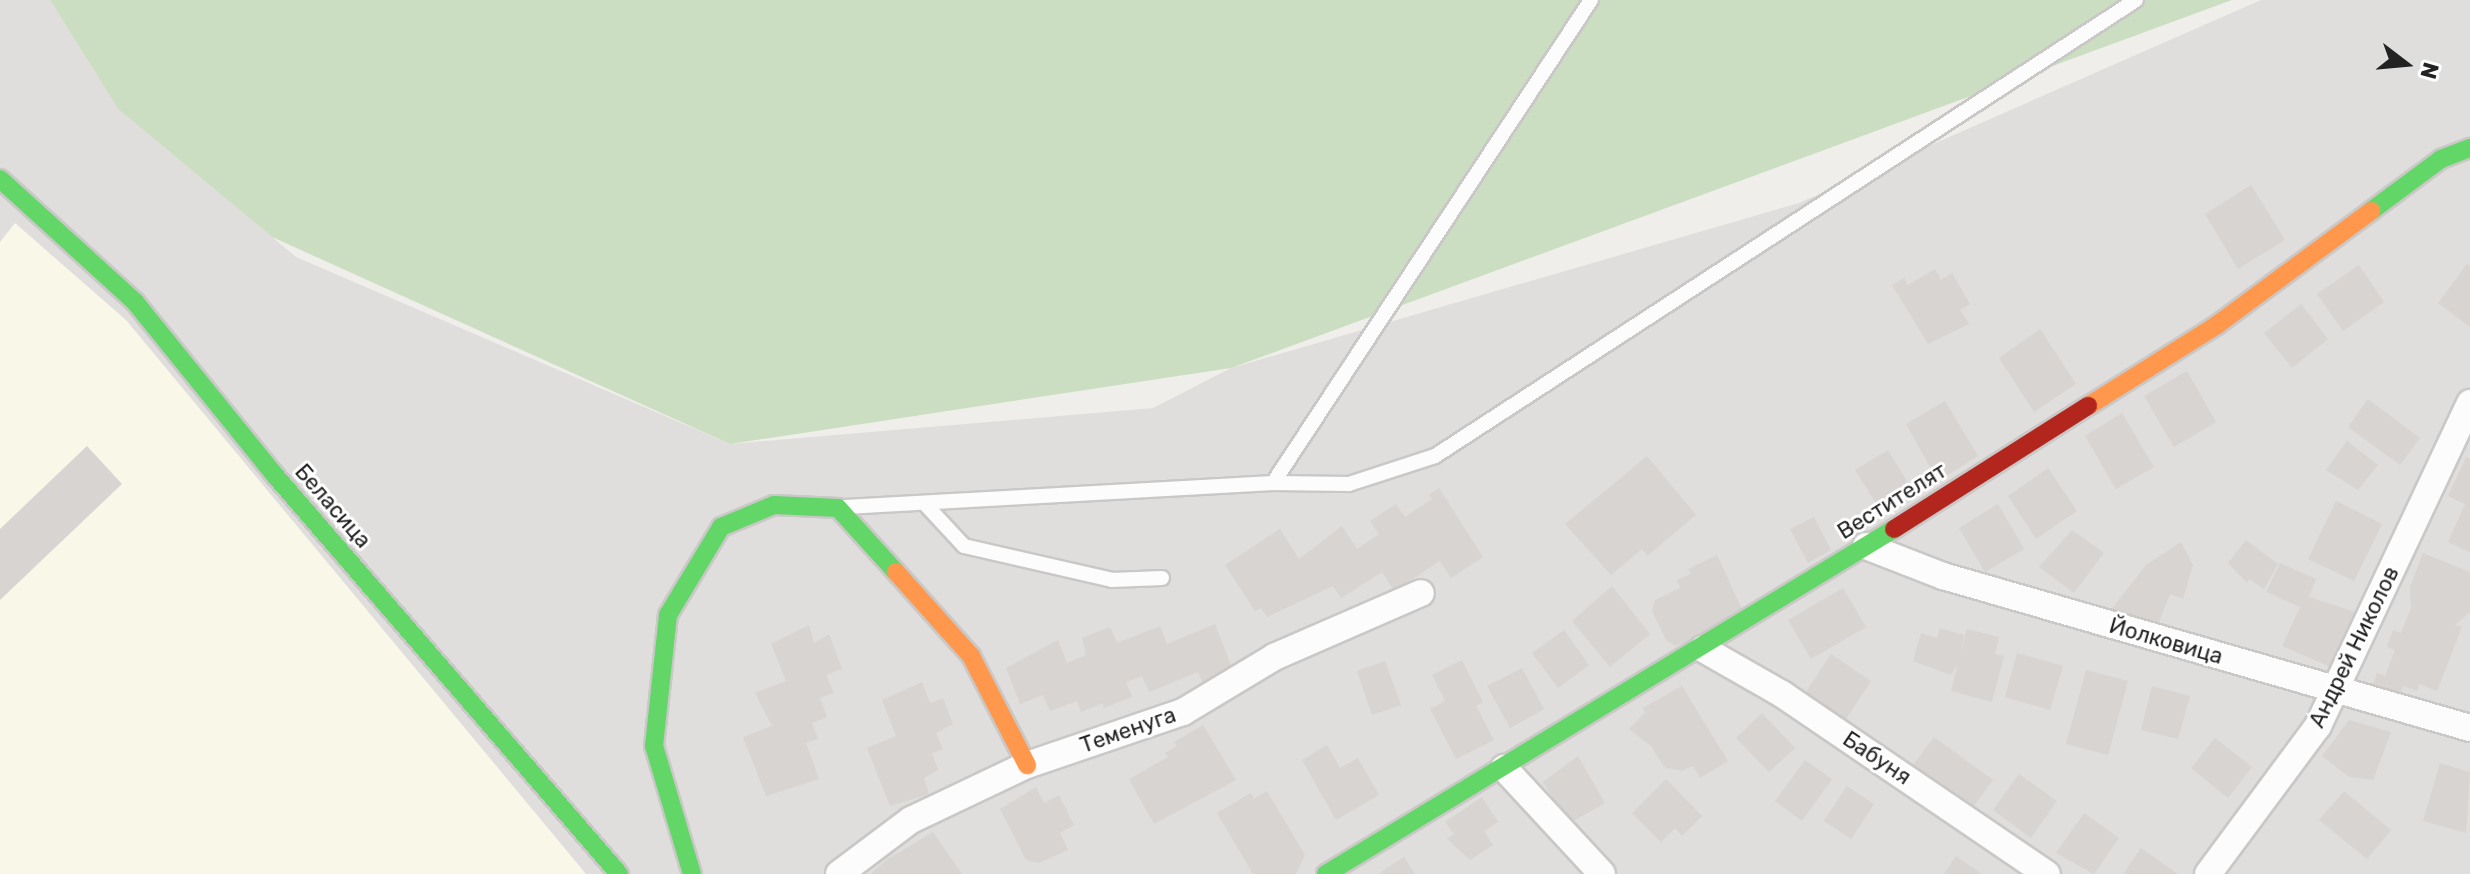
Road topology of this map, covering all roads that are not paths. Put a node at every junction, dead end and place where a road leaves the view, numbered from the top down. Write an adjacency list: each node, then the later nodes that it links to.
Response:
1 (1591, 0): 6 (lane)
2 (2136, 0): 6 (lane)
3 (2470, 148): 9 (street, Вестителят)
4 (0, 179): 17 (street, Беласица)
5 (2470, 403): 13 (street, Андрей Николов)
6 (1273, 483): 7 (lane)
7 (926, 505): 8 (lane); 10 (lane)
8 (838, 508): 15 (street); 18 (street)
9 (1866, 546): 12 (street, Вестителят); 13 (street, Йолковица)
10 (1162, 578)
11 (1421, 593): 15 (street, Теменуга)
12 (1703, 649): 16 (street, Вестителят); 22 (street, Бабуня)
13 (2335, 691): 14 (street, Йолковица); 23 (street, Андрей Николов)
14 (2470, 728)
15 (1027, 765): 19 (street, Теменуга)
16 (1504, 768): 20 (street, Вестителят); 21 (street)
17 (619, 874)
18 (692, 874)
19 (839, 874)
20 (1326, 874)
21 (1602, 874)
22 (2047, 874)
23 (2208, 874)

